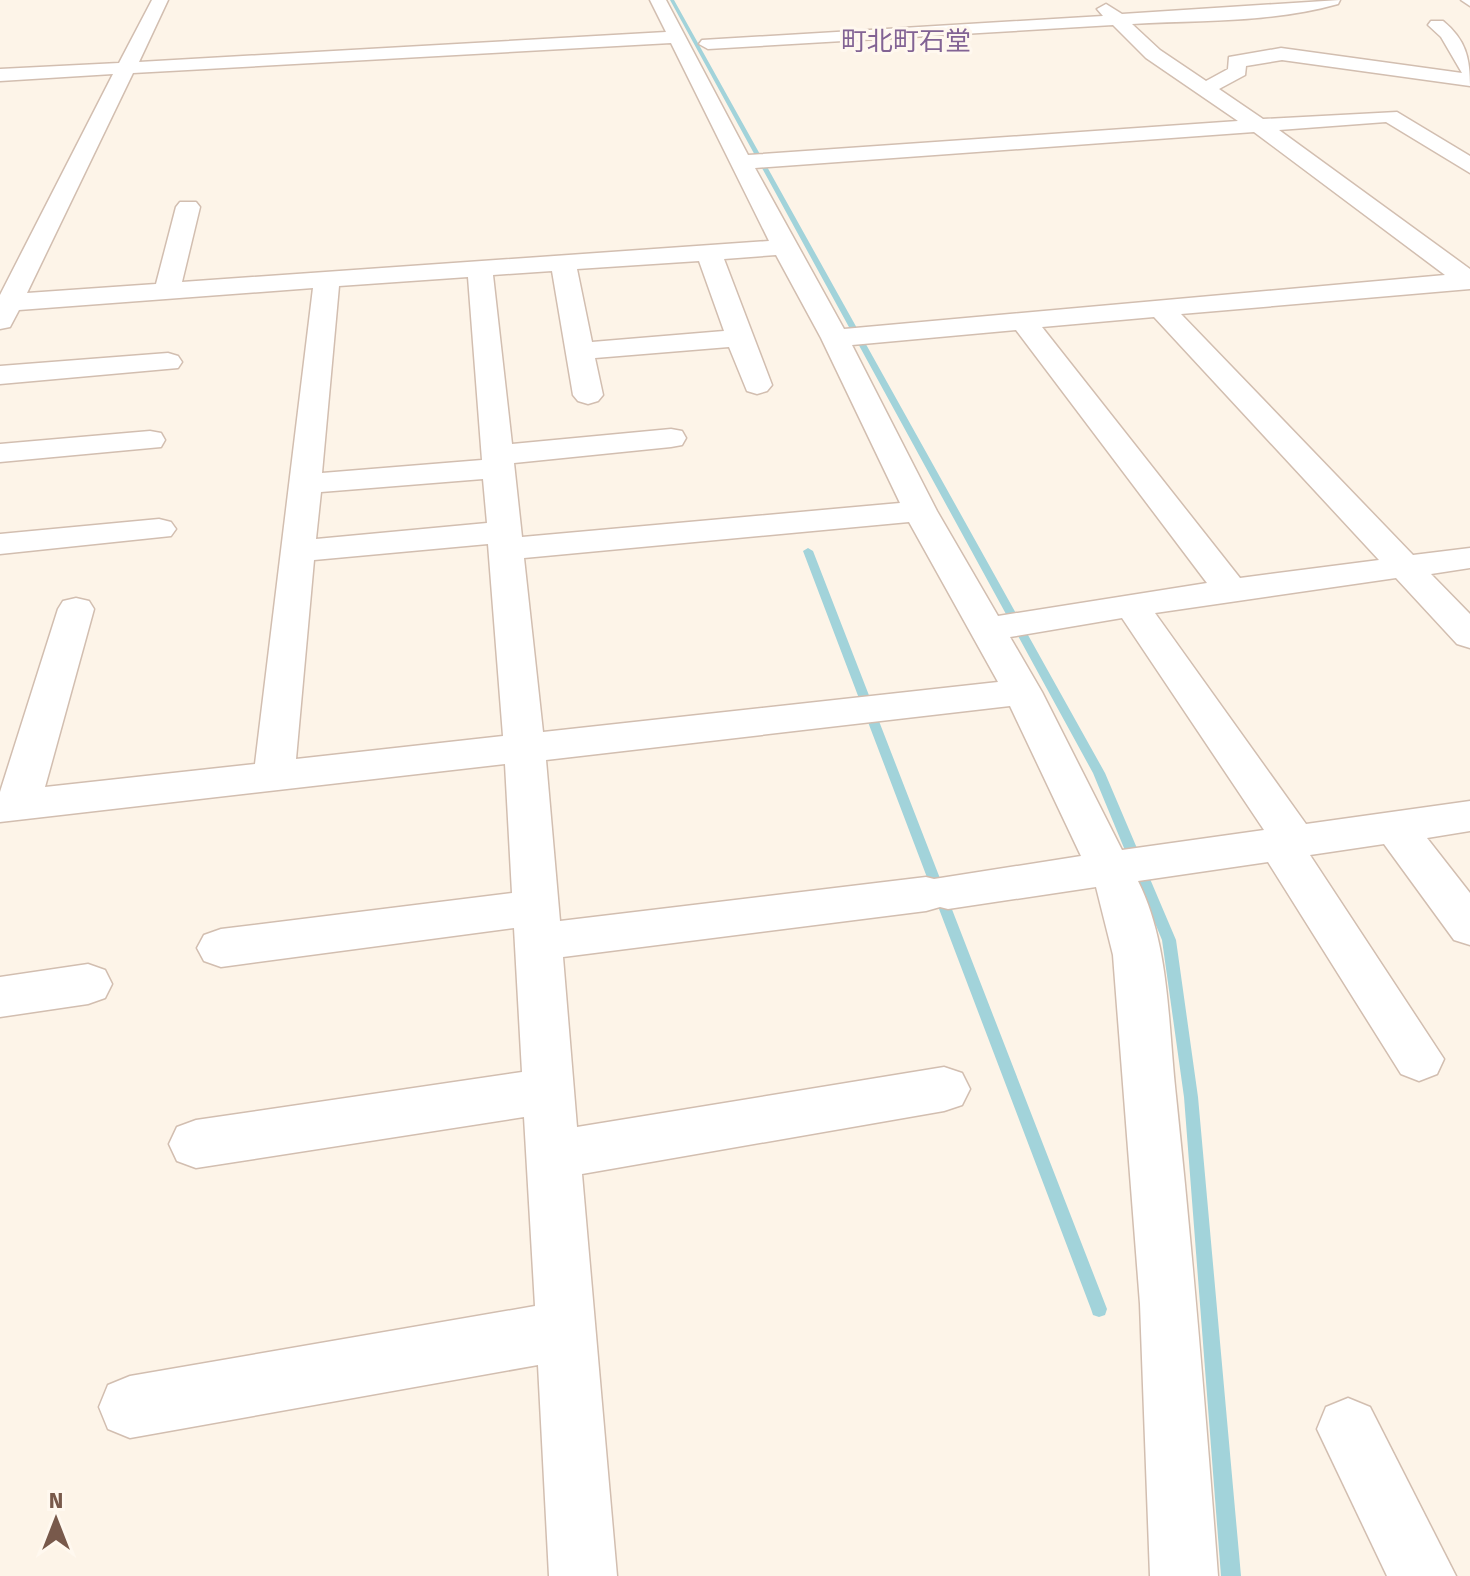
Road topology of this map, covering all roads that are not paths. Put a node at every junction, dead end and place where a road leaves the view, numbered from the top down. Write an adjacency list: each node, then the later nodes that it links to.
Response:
1 (160, 0): 13 (street)
2 (658, 0): 11 (street)
3 (1096, 0): 7 (street)
4 (1332, 0): 7 (street)
5 (1018, 8): 8 (street)
6 (929, 10): 10 (street)
7 (1118, 21): 8 (street); 17 (street)
8 (1038, 25): 10 (street)
9 (1437, 25): 14 (street)
10 (951, 30): 12 (street)
11 (677, 37): 13 (street); 19 (street)
12 (708, 44)
13 (126, 68): 15 (street); 29 (street)
14 (1470, 71)
15 (0, 75)
16 (1470, 80): 17 (street)
17 (1205, 89): 18 (street)
18 (1258, 125): 19 (street); 20 (street); 27 (street)
19 (758, 161): 22 (street)
20 (1470, 166)
21 (188, 207): 28 (street)
22 (784, 247): 23 (street); 32 (street)
23 (709, 253): 24 (street); 33 (street)
24 (563, 264): 25 (street); 34 (street)
25 (480, 270): 26 (street); 42 (street)
26 (327, 280): 28 (street); 43 (street)
27 (1470, 281): 30 (street)
28 (167, 291): 29 (street)
29 (3, 309)
30 (1161, 309): 31 (street); 50 (street)
31 (1023, 321): 32 (street); 51 (street)
32 (850, 336): 44 (street)
33 (742, 338): 34 (street); 37 (street)
34 (580, 351): 38 (street)
35 (168, 362): 36 (street)
36 (0, 375)
37 (757, 385)
38 (588, 395)
39 (671, 438): 42 (street)
40 (150, 440): 41 (street)
41 (0, 453)
42 (496, 461): 43 (street); 46 (street)
43 (305, 484): 48 (street)
44 (920, 511): 46 (street); 54 (street)
45 (159, 529): 47 (street)
46 (504, 540): 48 (street); 57 (street)
47 (0, 544)
48 (298, 551): 58 (street)
49 (1470, 558): 50 (street)
50 (1404, 568): 51 (street); 55 (street)
51 (1231, 590): 52 (street)
52 (1133, 608): 54 (street); 62 (street)
53 (76, 609): 59 (street)
54 (996, 628): 56 (street)
55 (1470, 636)
56 (1023, 692): 57 (street); 63 (street)
57 (524, 746): 58 (street); 64 (street)
58 (274, 775): 59 (street)
59 (9, 806)
60 (1470, 816): 61 (street)
61 (1395, 828): 62 (street); 65 (street)
62 (1288, 844): 63 (street); 69 (street)
63 (1130, 868): 64 (street); 78 (street)
64 (536, 925): 66 (street); 71 (street)
65 (1470, 927)
66 (221, 948)
67 (88, 984): 68 (street)
68 (0, 997)
69 (1419, 1059)
70 (944, 1089): 73 (street)
71 (548, 1091): 72 (street); 73 (street)
72 (196, 1144)
73 (553, 1155): 74 (street)
74 (565, 1330): 75 (street); 77 (street)
75 (130, 1407)
76 (1348, 1429): 79 (street)
77 (583, 1576)
78 (1184, 1576)
79 (1422, 1576)

